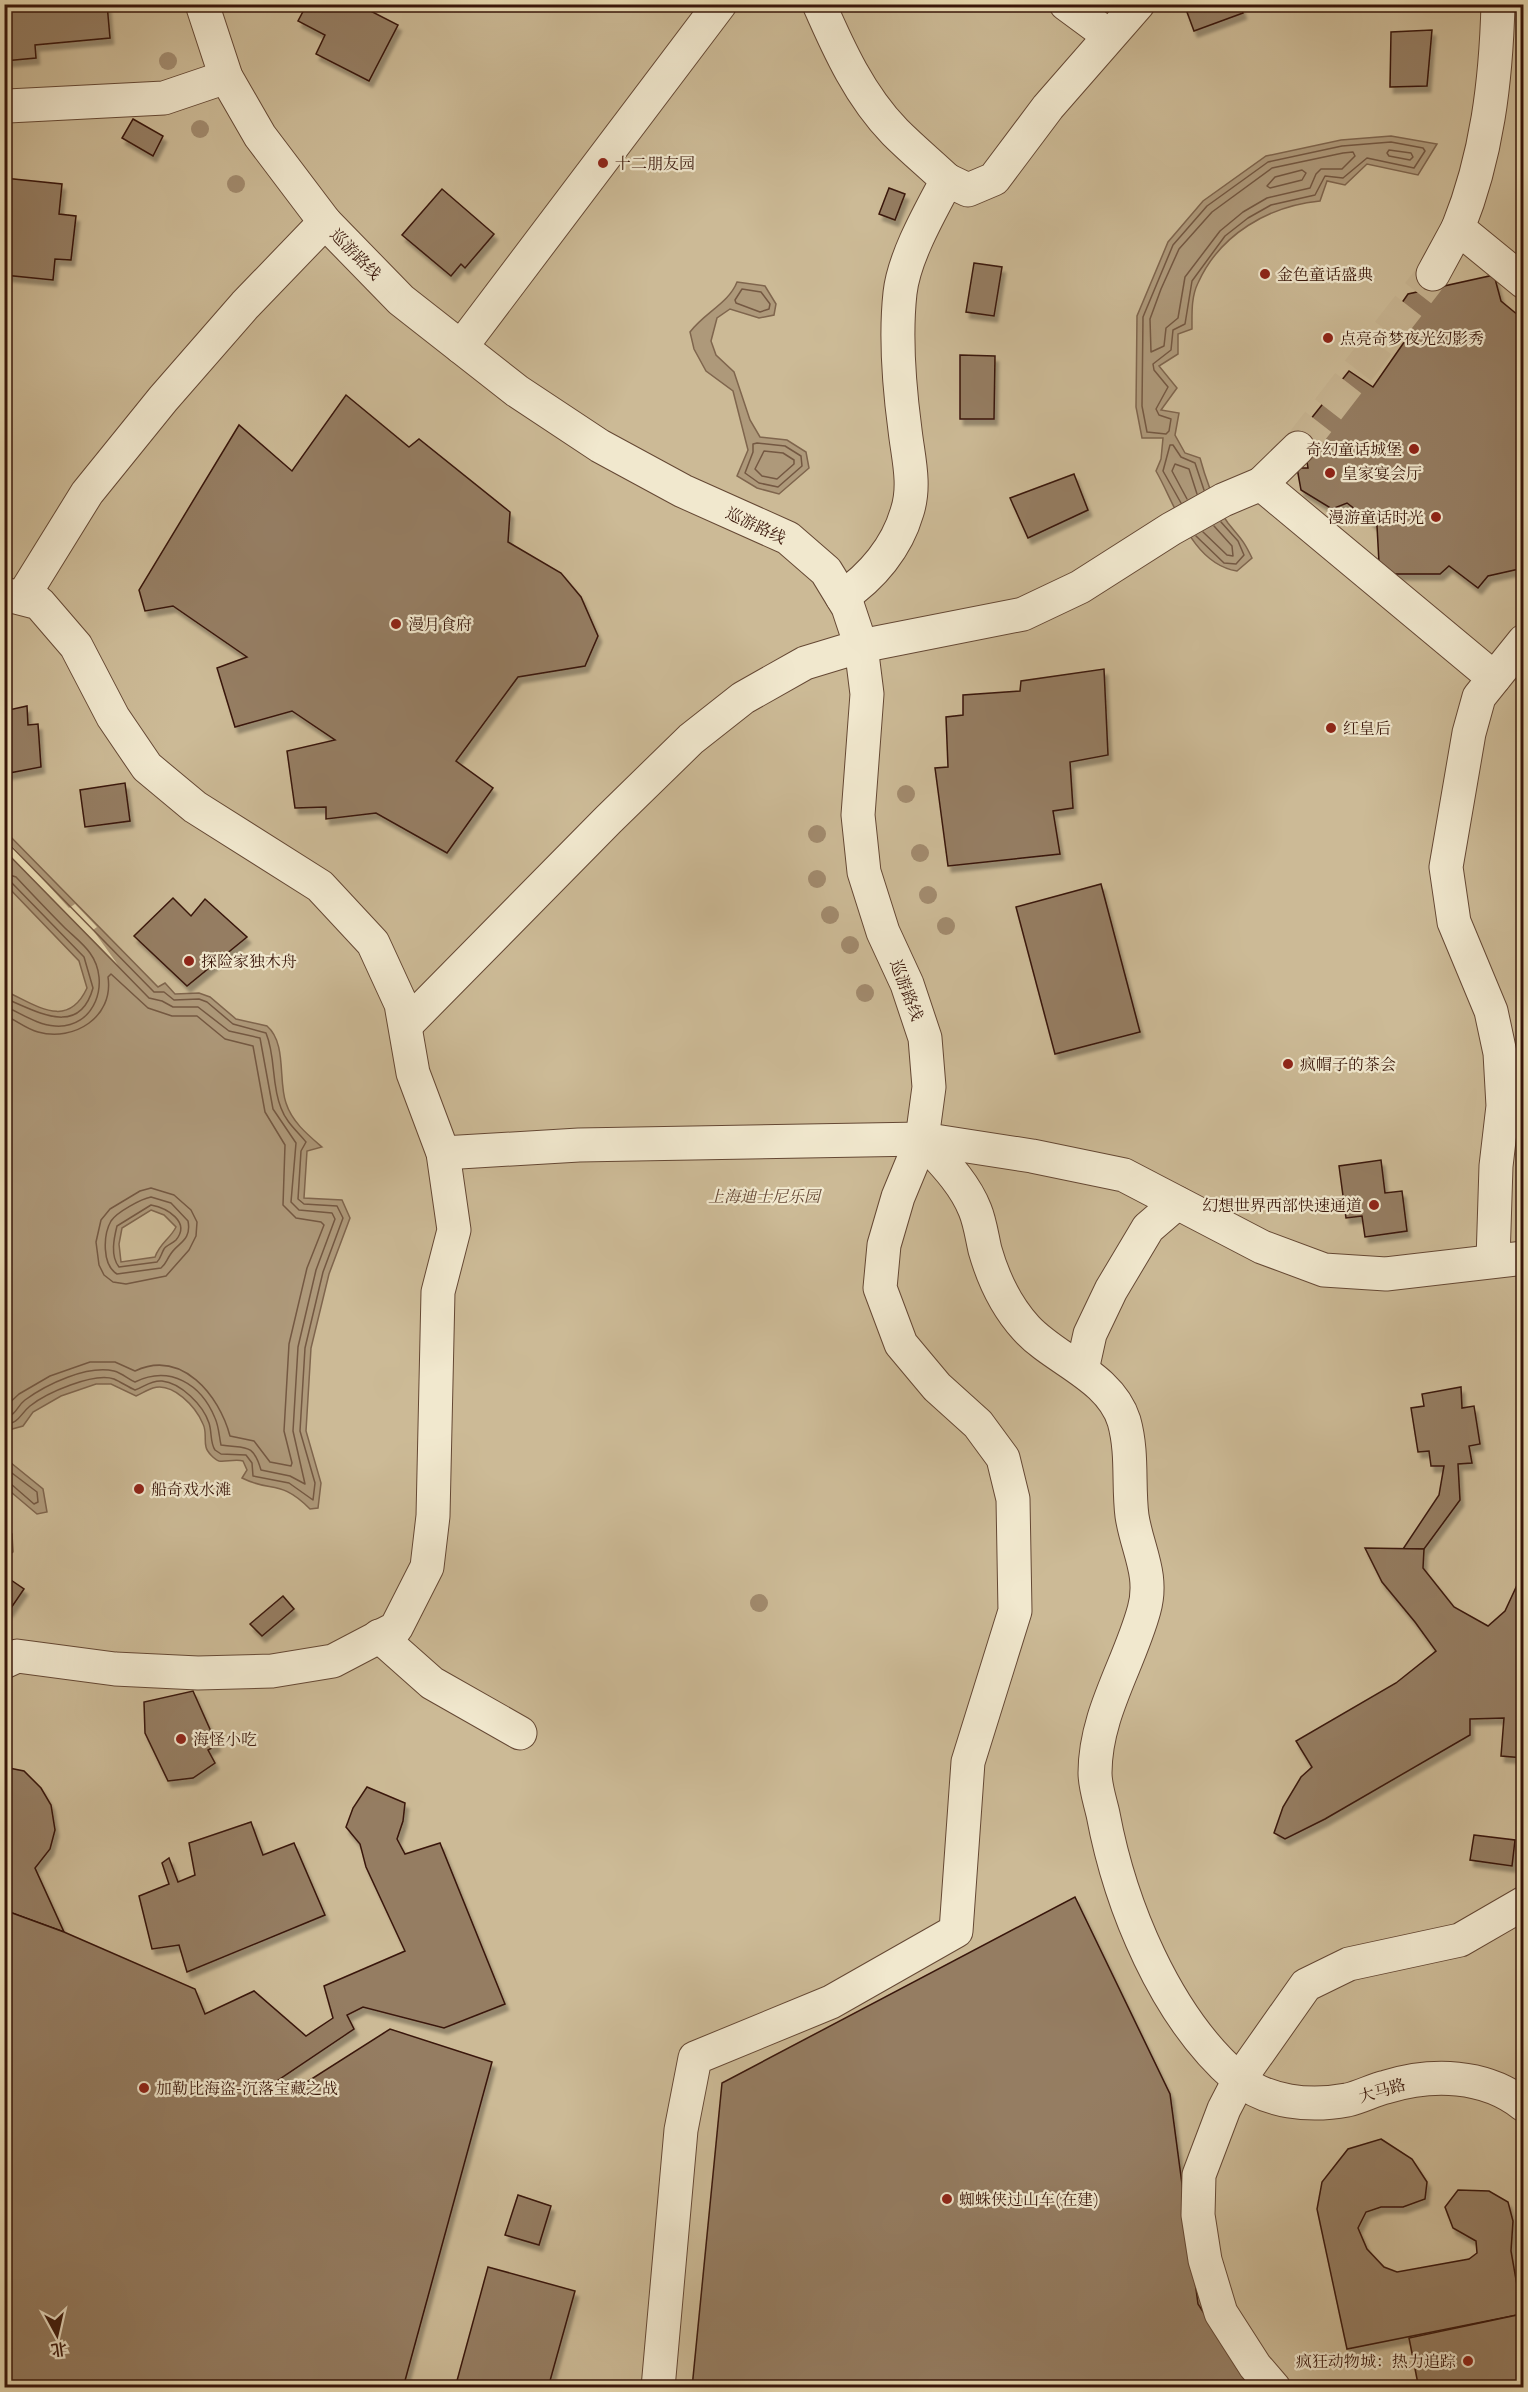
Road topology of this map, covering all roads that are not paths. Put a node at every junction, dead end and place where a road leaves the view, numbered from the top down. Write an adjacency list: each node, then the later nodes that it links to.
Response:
1 (202, 4): 8 (street, 巡游路线)
2 (720, 4): 15 (street)
3 (819, 4): 10 (street)
4 (1066, 4): 7 (street)
5 (1138, 4): 7 (street)
6 (1498, 4): 12 (street)
7 (1108, 35): 10 (street)
8 (226, 77): 9 (street); 11 (street, 巡游路线)
9 (8, 106)
10 (947, 180): 19 (street)
11 (325, 222): 15 (street, 巡游路线); 18 (street)
12 (1458, 228): 13 (street); 14 (street)
13 (1433, 274)
14 (1524, 282)
15 (461, 347): 19 (street, 巡游路线)
16 (1299, 448): 17 (street)
17 (1261, 484): 21 (street); 22 (street)
18 (13, 596): 23 (street)
19 (842, 597): 21 (street, 巡游路线)
20 (1524, 641): 22 (street)
21 (861, 646): 23 (street); 24 (street, 巡游路线)
22 (1494, 678): 27 (street)
23 (406, 1025): 25 (street)
24 (922, 1138): 25 (street); 26 (street); 28 (street, 大马路); 35 (street, 巡游路线)
25 (443, 1153): 29 (street)
26 (1177, 1203): 27 (street); 28 (street)
27 (1508, 1259)
28 (1082, 1370): 33 (street, 大马路)
29 (379, 1636): 30 (street); 31 (street)
30 (4, 1662)
31 (520, 1733)
32 (1524, 1903): 33 (street)
33 (1239, 2080): 34 (street, 大马路); 36 (street)
34 (1524, 2104)
35 (658, 2388)
36 (1274, 2388)

